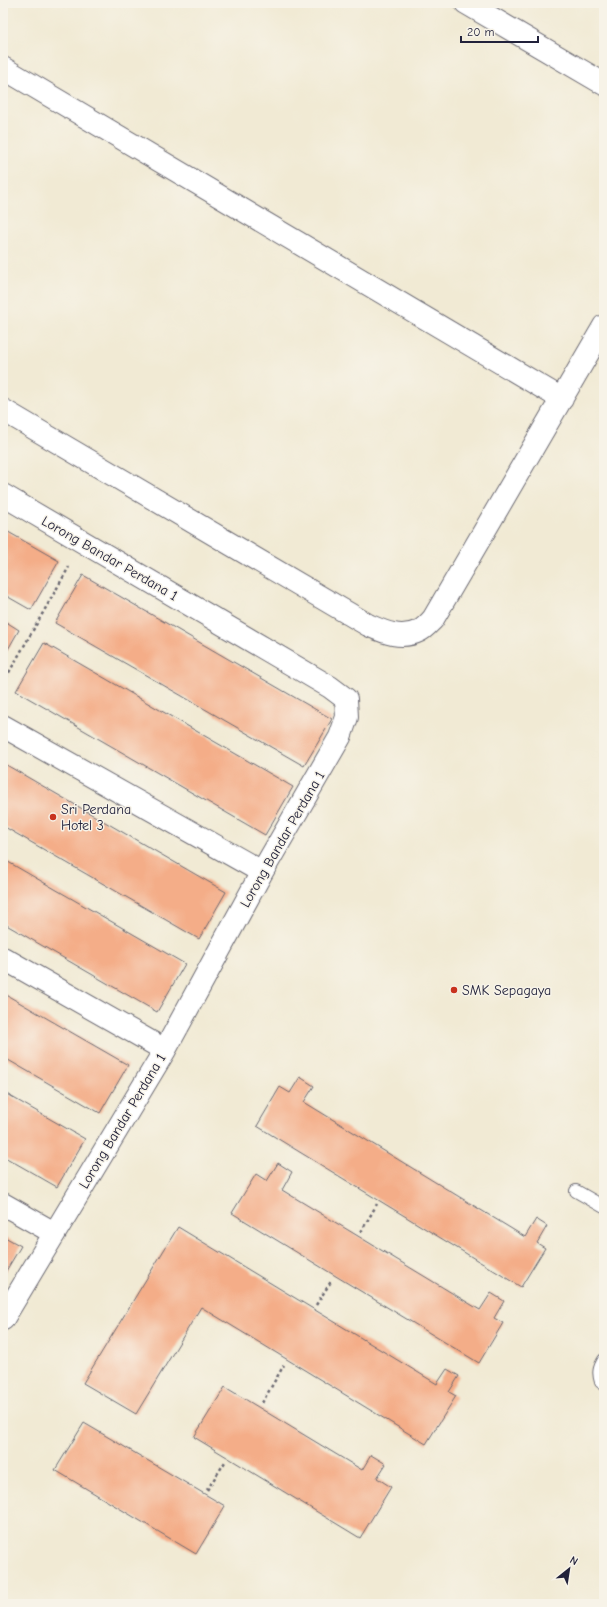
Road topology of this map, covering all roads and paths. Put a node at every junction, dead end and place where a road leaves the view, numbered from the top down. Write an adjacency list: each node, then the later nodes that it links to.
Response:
1 (466, 3): 3 (street)
2 (3, 68): 5 (street)
3 (604, 84)
4 (604, 326): 5 (street)
5 (562, 399): 6 (street)
6 (3, 410)
7 (3, 495): 11 (street, Lorong Bandar Perdana 1)
8 (69, 567): 9 (path)
9 (3, 683)
10 (3, 726): 11 (street)
11 (262, 872): 13 (street, Lorong Bandar Perdana 1)
12 (3, 958): 13 (street)
13 (165, 1050): 19 (street, Lorong Bandar Perdana 1)
14 (576, 1191): 17 (lane)
15 (3, 1204): 19 (street)
16 (377, 1204): 18 (path)
17 (604, 1207)
18 (361, 1232)
19 (54, 1233): 22 (street, Lorong Bandar Perdana 1)
20 (332, 1280): 21 (path)
21 (316, 1305)
22 (3, 1319)
23 (604, 1360): 25 (lane)
24 (284, 1365): 26 (path)
25 (604, 1384)
26 (262, 1403)
27 (225, 1462): 28 (path)
28 (207, 1490)

